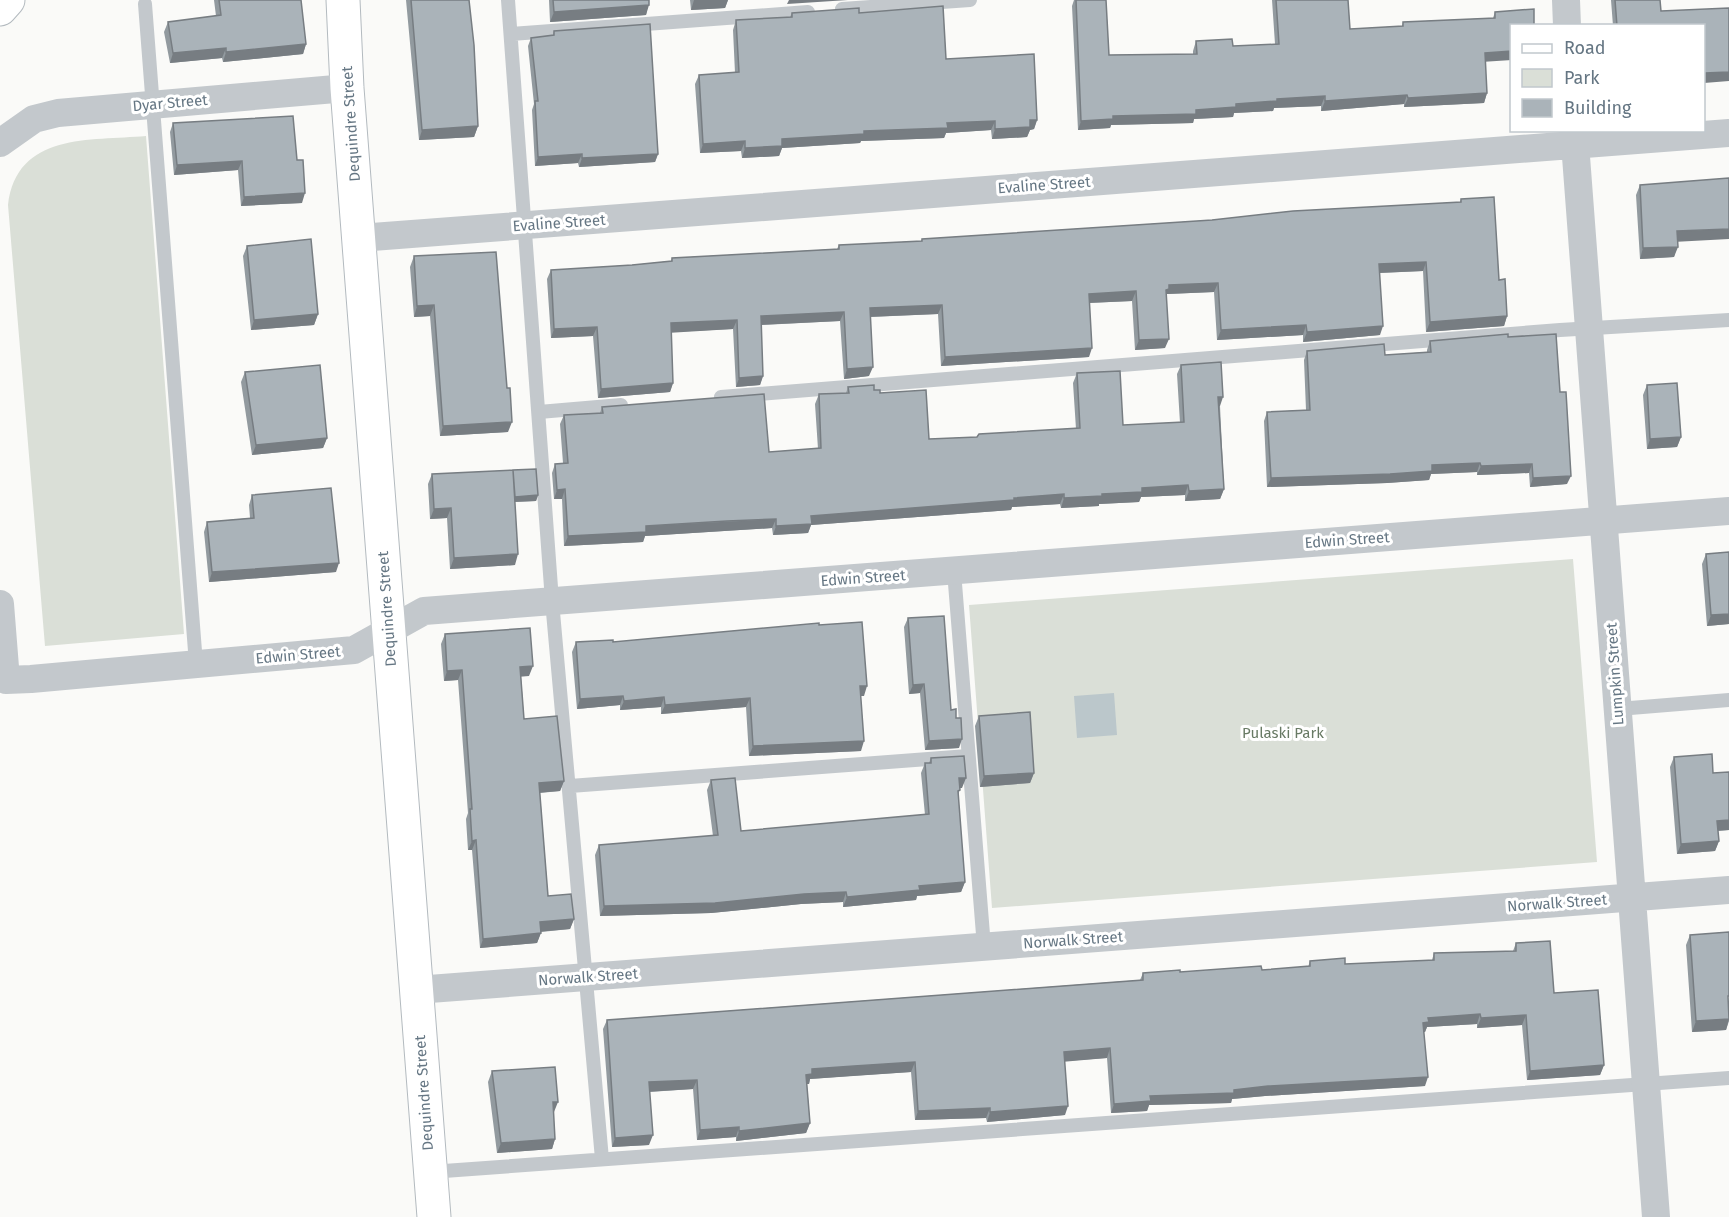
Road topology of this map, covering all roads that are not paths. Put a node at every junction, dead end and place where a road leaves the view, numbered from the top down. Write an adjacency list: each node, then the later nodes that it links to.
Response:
1 (8, 0): 7 (street)
2 (344, 0): 10 (street, Dequindre Street)
3 (508, 0): 9 (lane)
4 (970, 0): 9 (lane)
5 (1566, 0): 8 (street)
6 (145, 4): 11 (lane)
7 (0, 9)
8 (1567, 24)
9 (511, 34): 15 (lane)
10 (347, 88): 11 (street, Dyar Street); 16 (street, Dequindre Street)
11 (151, 105): 14 (street, Dyar Street); 28 (lane)
12 (1729, 133): 13 (street, Evaline Street)
13 (1574, 138): 15 (street, Evaline Street); 18 (street, Lumpkin Street)
14 (0, 143)
15 (526, 225): 16 (street, Evaline Street); 21 (lane)
16 (359, 238): 27 (street, Dequindre Street)
17 (1729, 320): 18 (lane)
18 (1589, 327): 19 (lane); 23 (street, Lumpkin Street)
19 (706, 399)
20 (634, 404): 21 (lane)
21 (539, 412): 25 (lane)
22 (1729, 511): 23 (street, Edwin Street)
23 (1603, 521): 24 (street, Edwin Street); 30 (street, Lumpkin Street)
24 (954, 571): 25 (street, Edwin Street); 31 (lane)
25 (552, 601): 27 (street, Edwin Street); 32 (lane)
26 (0, 604): 28 (street, Edwin Street)
27 (389, 631): 28 (street, Edwin Street); 37 (street, Dequindre Street)
28 (196, 664)
29 (1729, 700): 30 (lane)
30 (1618, 709): 34 (street, Lumpkin Street)
31 (968, 756): 32 (lane); 35 (lane)
32 (570, 786): 36 (lane)
33 (1729, 890): 34 (street, Norwalk Street)
34 (1632, 897): 35 (street, Norwalk Street); 39 (street, Lumpkin Street)
35 (984, 947): 36 (street, Norwalk Street)
36 (588, 977): 37 (street, Norwalk Street); 40 (lane)
37 (416, 990): 41 (street, Dequindre Street)
38 (1729, 1078): 39 (lane)
39 (1646, 1082): 40 (lane); 43 (street, Lumpkin Street)
40 (602, 1159): 41 (lane)
41 (430, 1172): 42 (street, Dequindre Street)
42 (434, 1217)
43 (1656, 1217)

